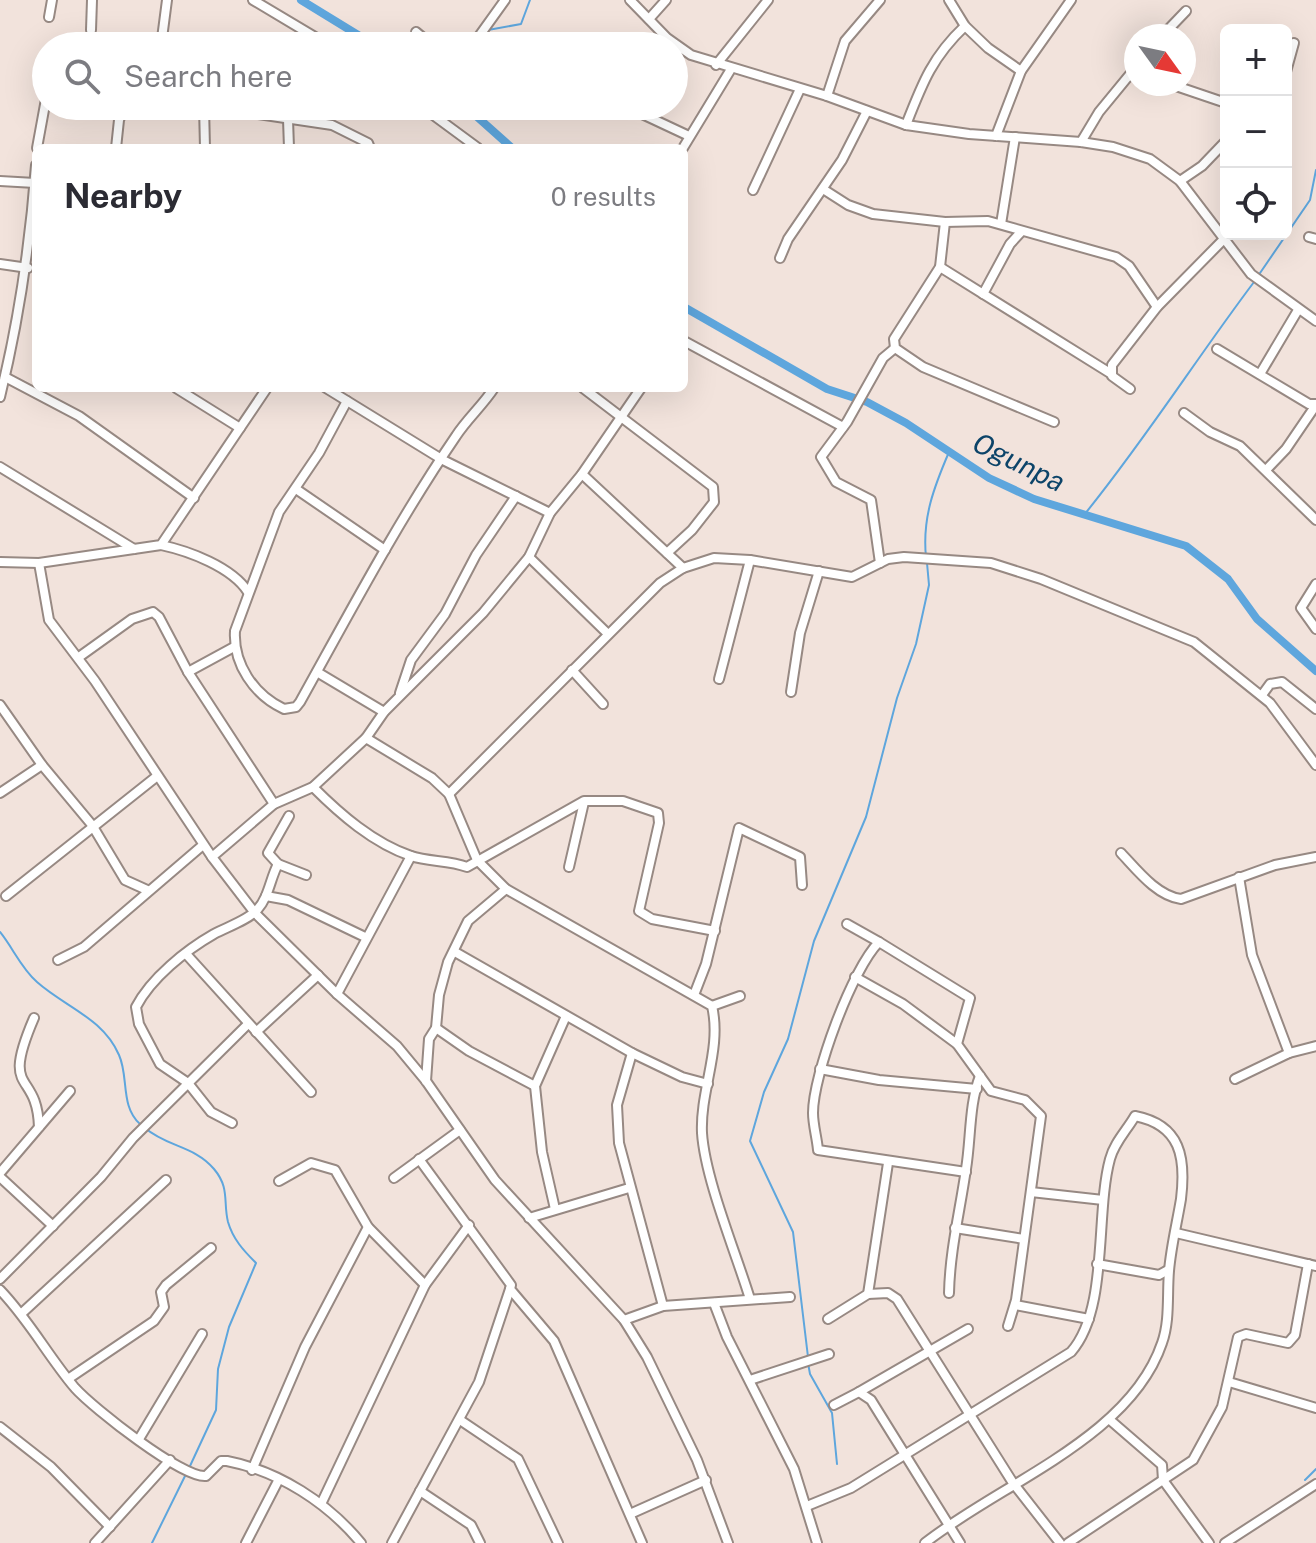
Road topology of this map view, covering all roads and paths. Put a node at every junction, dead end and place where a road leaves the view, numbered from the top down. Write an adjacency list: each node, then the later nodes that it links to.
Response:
1 (52, 0): 13 (street)
2 (92, 0): 17 (street)
3 (167, 0): 18 (street)
4 (253, 0): 19 (street)
5 (505, 0): 20 (street)
6 (630, 0): 14 (street)
7 (666, 0): 14 (street)
8 (768, 0): 25 (street)
9 (880, 0): 31 (street)
10 (949, 0): 16 (street)
11 (1066, 2): 27 (street)
12 (1186, 11): 15 (street)
13 (49, 17)
14 (649, 19): 21 (street)
15 (1174, 24)
16 (965, 26): 27 (street); 41 (street)
17 (91, 30)
18 (163, 32)
19 (307, 32)
20 (482, 32)
21 (664, 32)
22 (1294, 43): 23 (street)
23 (1292, 50)
24 (688, 52): 25 (street)
25 (716, 65): 26 (street)
26 (731, 69): 29 (street); 42 (street)
27 (1021, 71): 43 (street)
28 (1124, 82): 45 (street)
29 (800, 89): 31 (street); 58 (street)
30 (1196, 93): 32 (street)
31 (827, 96): 33 (street)
32 (1220, 101)
33 (867, 111): 41 (street); 57 (street)
34 (42, 120): 46 (street)
35 (119, 120): 47 (street)
36 (204, 120): 48 (street)
37 (288, 120): 49 (street)
38 (295, 120): 50 (street)
39 (440, 120): 51 (street)
40 (655, 120): 42 (street)
41 (906, 125): 43 (street)
42 (689, 136): 52 (street)
43 (996, 136): 44 (street)
44 (1015, 137): 45 (street); 60 (street)
45 (1081, 142): 55 (street)
46 (38, 144)
47 (116, 144)
48 (205, 144)
49 (289, 144)
50 (368, 144)
51 (473, 144)
52 (685, 144)
53 (1220, 147): 55 (street)
54 (0, 181): 56 (street)
55 (1180, 181): 62 (street)
56 (32, 183)
57 (823, 189): 59 (street); 66 (street)
58 (753, 190)
59 (945, 222): 60 (street); 69 (street)
60 (1001, 224): 61 (street)
61 (1021, 232): 70 (street); 71 (street)
62 (1220, 234)
63 (1223, 240): 71 (street)
64 (1225, 240): 72 (street)
65 (32, 245): 68 (street)
66 (780, 258)
67 (0, 264): 68 (street)
68 (31, 266): 79 (street)
69 (940, 267): 70 (street); 75 (street)
70 (983, 294): 77 (street)
71 (1157, 307): 77 (street)
72 (1298, 310): 73 (street); 78 (street)
73 (1316, 321)
74 (688, 343): 95 (street)
75 (895, 348): 94 (street); 95 (street)
76 (1217, 349): 78 (street)
77 (1110, 373): 80 (street)
78 (1260, 374): 91 (street)
79 (5, 377): 81 (street); 89 (street)
80 (1130, 389)
81 (32, 391)
82 (33, 392): 103 (street)
83 (182, 392): 96 (street)
84 (264, 392): 96 (street)
85 (332, 392): 90 (street)
86 (491, 392): 97 (street)
87 (588, 392): 93 (street)
88 (638, 392): 93 (street)
89 (0, 397)
90 (347, 401): 97 (street); 101 (street)
91 (1316, 405): 99 (street)
92 (1184, 413): 99 (street)
93 (621, 419): 100 (street); 109 (street)
94 (1054, 422)
95 (845, 425): 114 (street)
96 (240, 428): 103 (street)
97 (443, 460): 102 (street); 108 (street)
98 (0, 467): 107 (street)
99 (1266, 470): 105 (street)
100 (582, 474): 104 (street); 109 (street)
101 (296, 489): 108 (street); 118 (street)
102 (516, 496): 104 (street); 129 (street)
103 (194, 498): 106 (street)
104 (550, 513): 110 (street)
105 (1316, 520)
106 (161, 545): 107 (street); 118 (street)
107 (134, 549): 113 (street)
108 (385, 550): 125 (street)
109 (667, 553): 115 (street)
110 (529, 557): 120 (street); 129 (street)
111 (750, 560): 115 (street); 116 (street); 126 (street)
112 (0, 562): 113 (street)
113 (39, 563): 122 (street)
114 (880, 563): 116 (street); 128 (street)
115 (683, 568): 120 (street)
116 (819, 571): 127 (street)
117 (1316, 584): 119 (street)
118 (248, 592): 121 (street)
119 (1316, 629)
120 (608, 634): 123 (street)
121 (234, 647): 124 (street); 125 (street)
122 (79, 657): 124 (street); 137 (street)
123 (572, 670): 130 (street); 140 (street)
124 (188, 672): 142 (street)
125 (317, 672): 133 (street)
126 (719, 679)
127 (791, 692)
128 (1262, 695): 132 (street); 136 (street)
129 (397, 700): 133 (street)
130 (603, 704)
131 (0, 705): 135 (street)
132 (1316, 709)
133 (384, 712): 134 (street)
134 (366, 738): 138 (street); 140 (street)
135 (42, 765): 139 (street); 144 (street)
136 (1316, 765)
137 (156, 777): 144 (street); 145 (street)
138 (313, 787): 142 (street); 147 (street)
139 (0, 793)
140 (449, 794): 150 (street)
141 (584, 801): 150 (street); 152 (street); 162 (street)
142 (274, 804): 148 (street)
143 (289, 816): 151 (street)
144 (92, 825): 157 (street); 158 (street)
145 (203, 845): 148 (street); 157 (street)
146 (1121, 853): 154 (street)
147 (411, 856): 150 (street); 163 (street)
148 (212, 857): 160 (street)
149 (1316, 857): 154 (street)
150 (477, 860): 156 (street)
151 (278, 864): 153 (street); 159 (street)
152 (569, 867)
153 (306, 875)
154 (1239, 877): 183 (street)
155 (802, 885): 162 (street)
156 (506, 889): 165 (street); 171 (street)
157 (147, 890): 167 (street)
158 (6, 896)
159 (266, 896): 160 (street); 163 (street)
160 (255, 913): 166 (street); 168 (street)
161 (847, 924): 164 (street)
162 (715, 931): 171 (street)
163 (365, 937): 170 (street)
164 (879, 942): 169 (street); 180 (street)
165 (455, 952): 174 (street); 177 (street)
166 (187, 955): 176 (street); 189 (street)
167 (58, 960)
168 (318, 975): 170 (street); 178 (street)
169 (855, 977): 180 (street); 184 (street)
170 (337, 994): 187 (street)
171 (694, 995): 173 (street)
172 (740, 996): 173 (street)
173 (712, 1006): 190 (street)
174 (566, 1016): 182 (street); 191 (street)
175 (34, 1018): 179 (street)
176 (248, 1024): 178 (street); 189 (street)
177 (436, 1028): 187 (street); 191 (street)
178 (256, 1032): 195 (street)
179 (13, 1044)
180 (957, 1044): 185 (street)
181 (1316, 1046): 183 (street)
182 (632, 1053): 190 (street); 206 (street)
183 (1289, 1053): 186 (street)
184 (820, 1069): 193 (street); 200 (street)
185 (980, 1076): 192 (street); 193 (street)
186 (1235, 1079)
187 (426, 1081): 198 (street)
188 (13, 1083): 197 (street)
189 (188, 1083): 196 (street); 212 (street)
190 (708, 1084): 228 (street)
191 (535, 1086): 209 (street)
192 (988, 1088): 193 (street); 207 (street)
193 (974, 1090): 201 (street)
194 (70, 1091): 197 (street)
195 (311, 1092)
196 (232, 1123)
197 (39, 1127): 202 (street)
198 (460, 1130): 199 (street); 210 (street)
199 (419, 1159): 203 (street); 211 (street)
200 (888, 1163): 201 (street); 226 (street)
201 (966, 1172): 214 (street)
202 (0, 1175): 212 (street)
203 (394, 1178)
204 (166, 1180): 232 (street)
205 (279, 1181): 213 (street)
206 (629, 1188): 209 (street); 231 (street)
207 (1031, 1192): 208 (street); 216 (street)
208 (1103, 1200): 215 (street); 218 (street)
209 (555, 1209): 210 (street)
210 (529, 1218): 235 (street)
211 (469, 1225): 222 (street); 223 (street)
212 (53, 1226): 221 (street)
213 (368, 1227): 222 (street); 254 (street)
214 (955, 1228): 216 (street); 225 (street)
215 (1176, 1233): 219 (street); 220 (street)
216 (1024, 1239): 230 (street)
217 (211, 1248): 241 (street)
218 (1097, 1264): 220 (street); 234 (street)
219 (1312, 1265): 243 (street)
220 (1169, 1268): 249 (street)
221 (0, 1279)
222 (425, 1285): 261 (street)
223 (510, 1289): 248 (street); 263 (street)
224 (0, 1290): 232 (street)
225 (949, 1293)
226 (868, 1294): 233 (street); 239 (street)
227 (790, 1297): 228 (street)
228 (750, 1299): 229 (street)
229 (714, 1303): 231 (street); 242 (street)
230 (1015, 1305): 234 (street); 236 (street)
231 (663, 1306): 235 (street)
232 (22, 1313): 241 (street)
233 (828, 1319)
234 (1089, 1319): 247 (street)
235 (624, 1320): 255 (street)
236 (1008, 1326)
237 (968, 1329): 239 (street)
238 (202, 1334): 251 (street)
239 (932, 1350): 244 (street); 247 (street)
240 (829, 1354): 242 (street)
241 (68, 1379): 251 (street)
242 (750, 1380): 262 (street)
243 (1229, 1382): 246 (street); 256 (street)
244 (859, 1392): 245 (street); 252 (street)
245 (834, 1405)
246 (1316, 1408)
247 (971, 1414): 252 (street); 258 (street)
248 (460, 1420): 260 (street); 271 (street)
249 (1110, 1420): 256 (street); 258 (street)
250 (0, 1427): 265 (street)
251 (139, 1439): 253 (street)
252 (903, 1453): 262 (street); 264 (street)
253 (173, 1462): 254 (street); 265 (street)
254 (252, 1470): 257 (street)
255 (706, 1480): 263 (street); 273 (street)
256 (1163, 1480): 278 (street); 279 (street)
257 (278, 1481): 261 (street); 267 (street)
258 (1013, 1483): 264 (street); 277 (street)
259 (1316, 1484): 280 (street)
260 (420, 1491): 269 (street); 270 (street)
261 (322, 1502): 268 (street)
262 (807, 1506): 274 (street)
263 (630, 1514): 272 (street)
264 (948, 1525): 275 (street); 276 (street)
265 (110, 1527): 266 (street)
266 (95, 1543)
267 (246, 1543)
268 (361, 1543)
269 (392, 1543)
270 (480, 1543)
271 (558, 1543)
272 (642, 1543)
273 (728, 1543)
274 (817, 1543)
275 (925, 1543)
276 (960, 1543)
277 (1060, 1543)
278 (1069, 1543)
279 (1209, 1543)
280 (1225, 1543)

